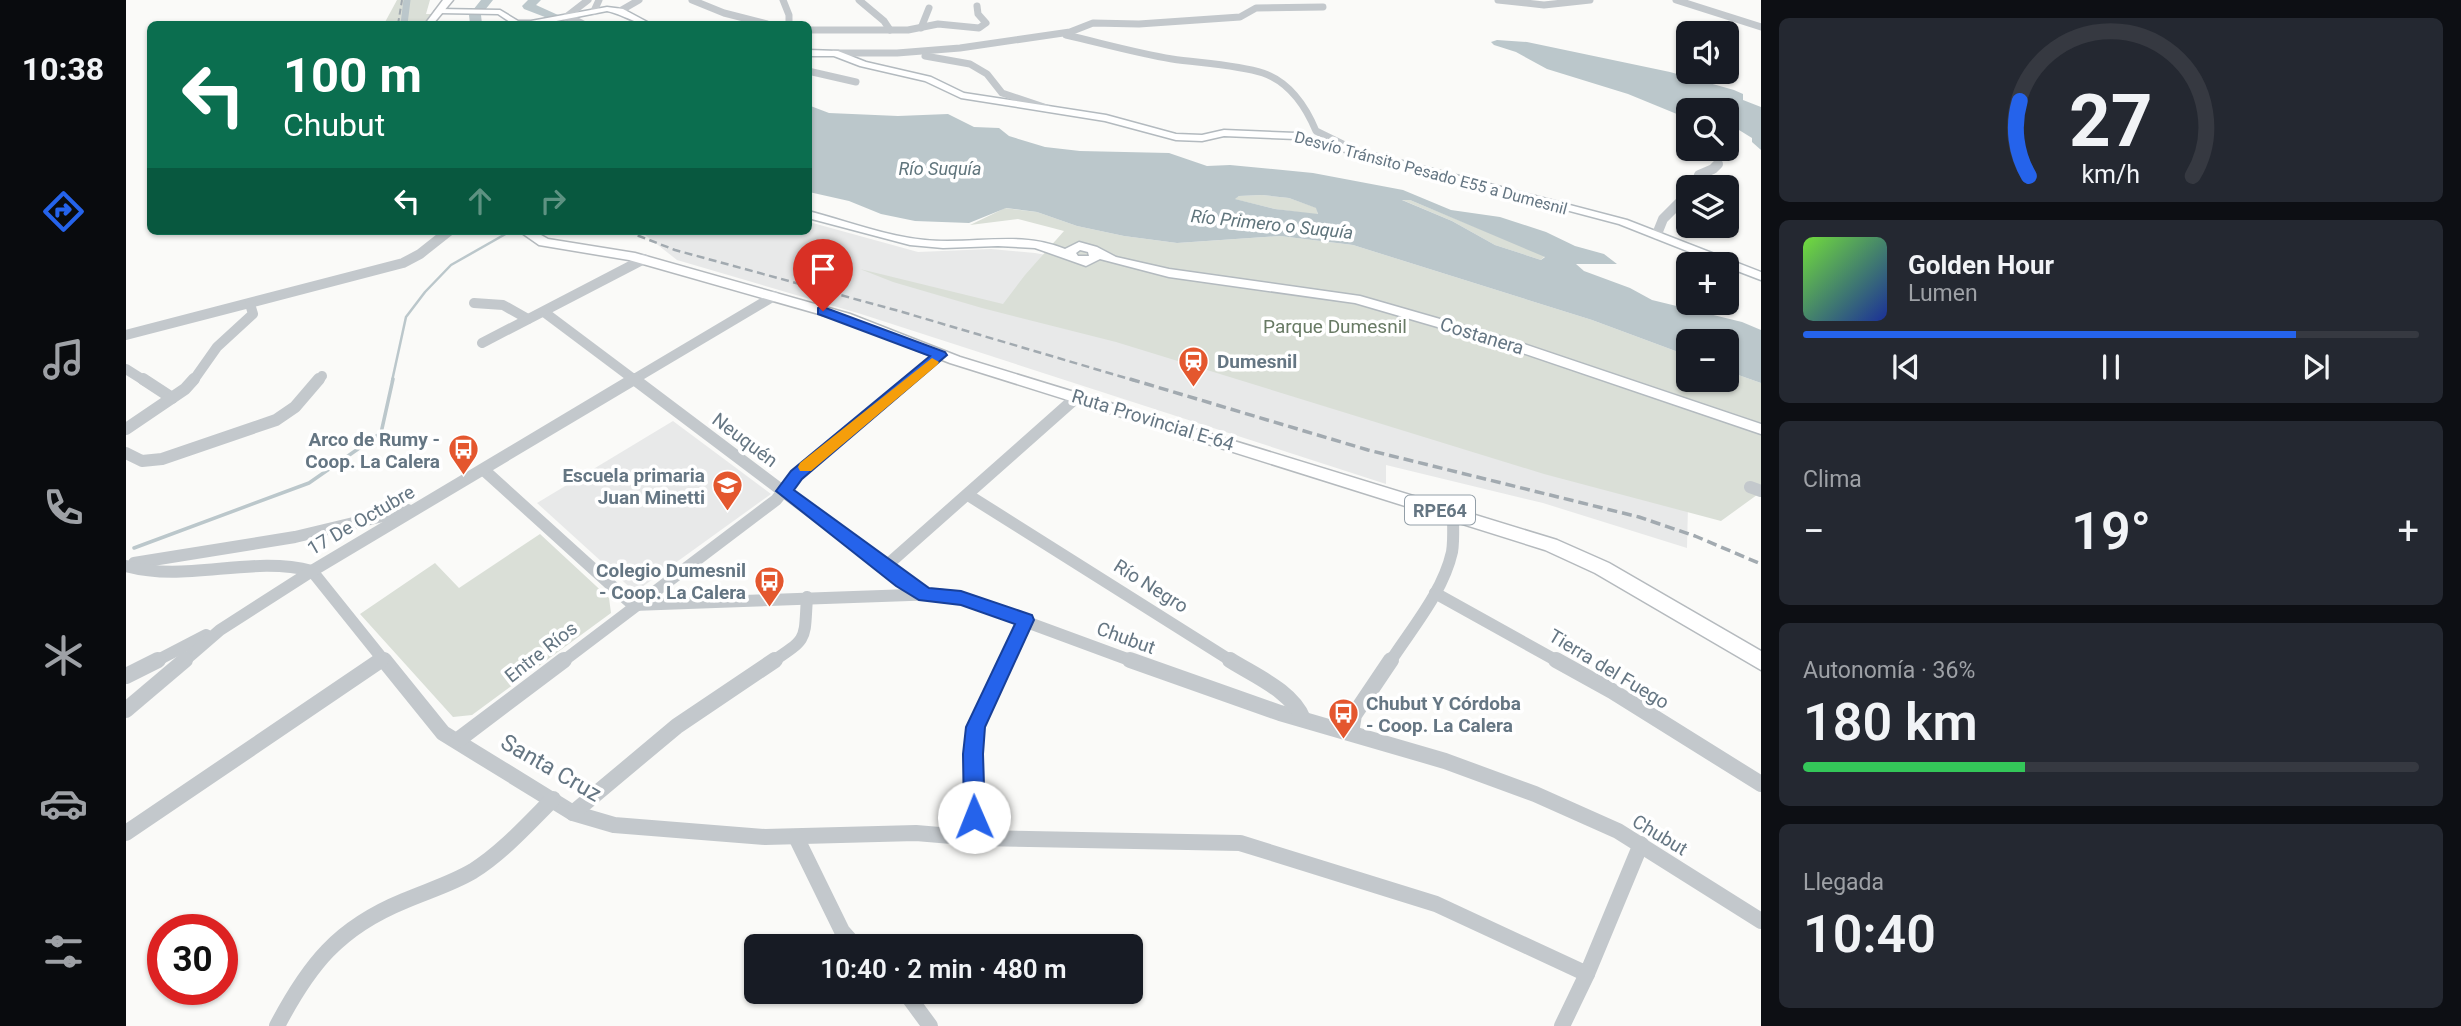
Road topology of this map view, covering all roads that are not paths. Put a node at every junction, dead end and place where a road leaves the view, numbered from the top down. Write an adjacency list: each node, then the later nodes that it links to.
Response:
1 (448, 0): 15 (main road)
2 (575, 0): 18 (street)
3 (588, 0): 18 (street)
4 (599, 0): 16 (street)
5 (639, 0): 17 (street)
6 (783, 0): 25 (street)
7 (859, 0): 29 (street)
8 (1498, 0): 9 (street)
9 (1590, 0)
10 (1676, 0): 26 (street)
11 (700, 1): 24 (street)
12 (977, 6): 27 (street)
13 (1323, 7): 30 (street)
14 (929, 8): 27 (street)
15 (439, 11): 19 (main road); 20 (street)
16 (594, 11): 17 (street); 18 (street)
17 (620, 11): 23 (street)
18 (567, 16): 21 (street); 22 (street)
19 (431, 21)
20 (513, 21)
21 (549, 21)
22 (577, 21)
23 (641, 21)
24 (758, 21)
25 (789, 21)
26 (1761, 27)
27 (921, 28): 29 (street)
28 (812, 30): 29 (street)
29 (890, 30)
30 (1059, 34): 33 (street); 37 (street)
31 (812, 53): 32 (street, Desvío Tránsito Pesado E55 a Dumesnil)
32 (835, 53): 33 (street); 36 (street, Desvío Tránsito Pesado E55 a Dumesnil)
33 (897, 53): 36 (street)
34 (812, 73): 35 (street)
35 (856, 82)
36 (1048, 109): 37 (street, Desvío Tránsito Pesado E55 a Dumesnil)
37 (1357, 152): 42 (street, Desvío Tránsito Pesado E55 a Dumesnil)
38 (1720, 161): 39 (street)
39 (1699, 175)
40 (1676, 206): 42 (street)
41 (812, 215): 61 (street, Costanera)
42 (1657, 234): 46 (street, Desvío Tránsito Pesado E55 a Dumesnil)
43 (444, 235): 49 (street)
44 (533, 235): 45 (main road, Ruta Provincial E-64 / RPE64)
45 (643, 259): 47 (main road, Ruta Provincial E-64 / RPE64); 50 (street)
46 (1761, 276)
47 (774, 296): 54 (main road, Ruta Provincial E-64 / RPE64); 57 (street, 17 De Octubre)
48 (474, 303): 51 (street)
49 (250, 304): 52 (street); 59 (street)
50 (544, 312): 51 (street); 57 (street, Neuquén)
51 (528, 319): 53 (street)
52 (126, 335)
53 (482, 343)
54 (940, 355): 58 (main road, Ruta Provincial E-64 / RPE64); 64 (street, Entre Ríos)
55 (126, 369): 59 (street)
56 (322, 376): 62 (street)
57 (638, 380): 63 (street, 17 De Octubre); 64 (street, Neuquén)
58 (1078, 396): 65 (street); 67 (main road, Ruta Provincial E-64 / RPE64)
59 (172, 398): 60 (street)
60 (126, 429)
61 (1761, 429)
62 (126, 453)
63 (485, 471): 66 (street, 17 De Octubre); 74 (street)
64 (784, 491): 69 (street, Neuquén); 74 (street, Entre Ríos)
65 (968, 495): 69 (street); 81 (street, Río Negro)
66 (422, 506): 68 (street); 70 (street, 17 De Octubre)
67 (1453, 514): 71 (street); 78 (main road, Ruta Provincial E-64 / RPE64)
68 (126, 565): 70 (street)
69 (885, 567): 72 (street, Neuquén)
70 (312, 571): 76 (street, 17 De Octubre); 77 (street, Santa Cruz)
71 (1435, 593): 82 (street); 84 (street, Tierra del Fuego)
72 (925, 595): 73 (street, Chubut); 75 (street, Chubut)
73 (807, 597): 74 (street, Chubut); 86 (street)
74 (633, 605): 83 (street, Entre Ríos)
75 (1026, 620): 81 (street, Chubut); 89 (street)
76 (220, 630): 79 (street); 80 (street, 17 De Octubre)
77 (382, 659): 83 (street, Santa Cruz); 87 (street)
78 (1761, 661)
79 (126, 676)
80 (126, 710)
81 (1303, 719): 82 (street, Chubut)
82 (1351, 733): 90 (street, Chubut)
83 (458, 740): 85 (street, Santa Cruz)
84 (1761, 784)
85 (553, 799): 86 (street, Santa Cruz); 95 (street)
86 (573, 813): 88 (street, Santa Cruz)
87 (126, 833)
88 (796, 837): 89 (street, Santa Cruz); 92 (street)
89 (975, 838): 93 (street, Santa Cruz)
90 (1641, 844): 91 (street, Chubut); 93 (street)
91 (1761, 921)
92 (845, 934)
93 (1587, 974): 97 (street)
94 (914, 1004): 96 (street)
95 (277, 1026)
96 (930, 1026)
97 (1562, 1026)

